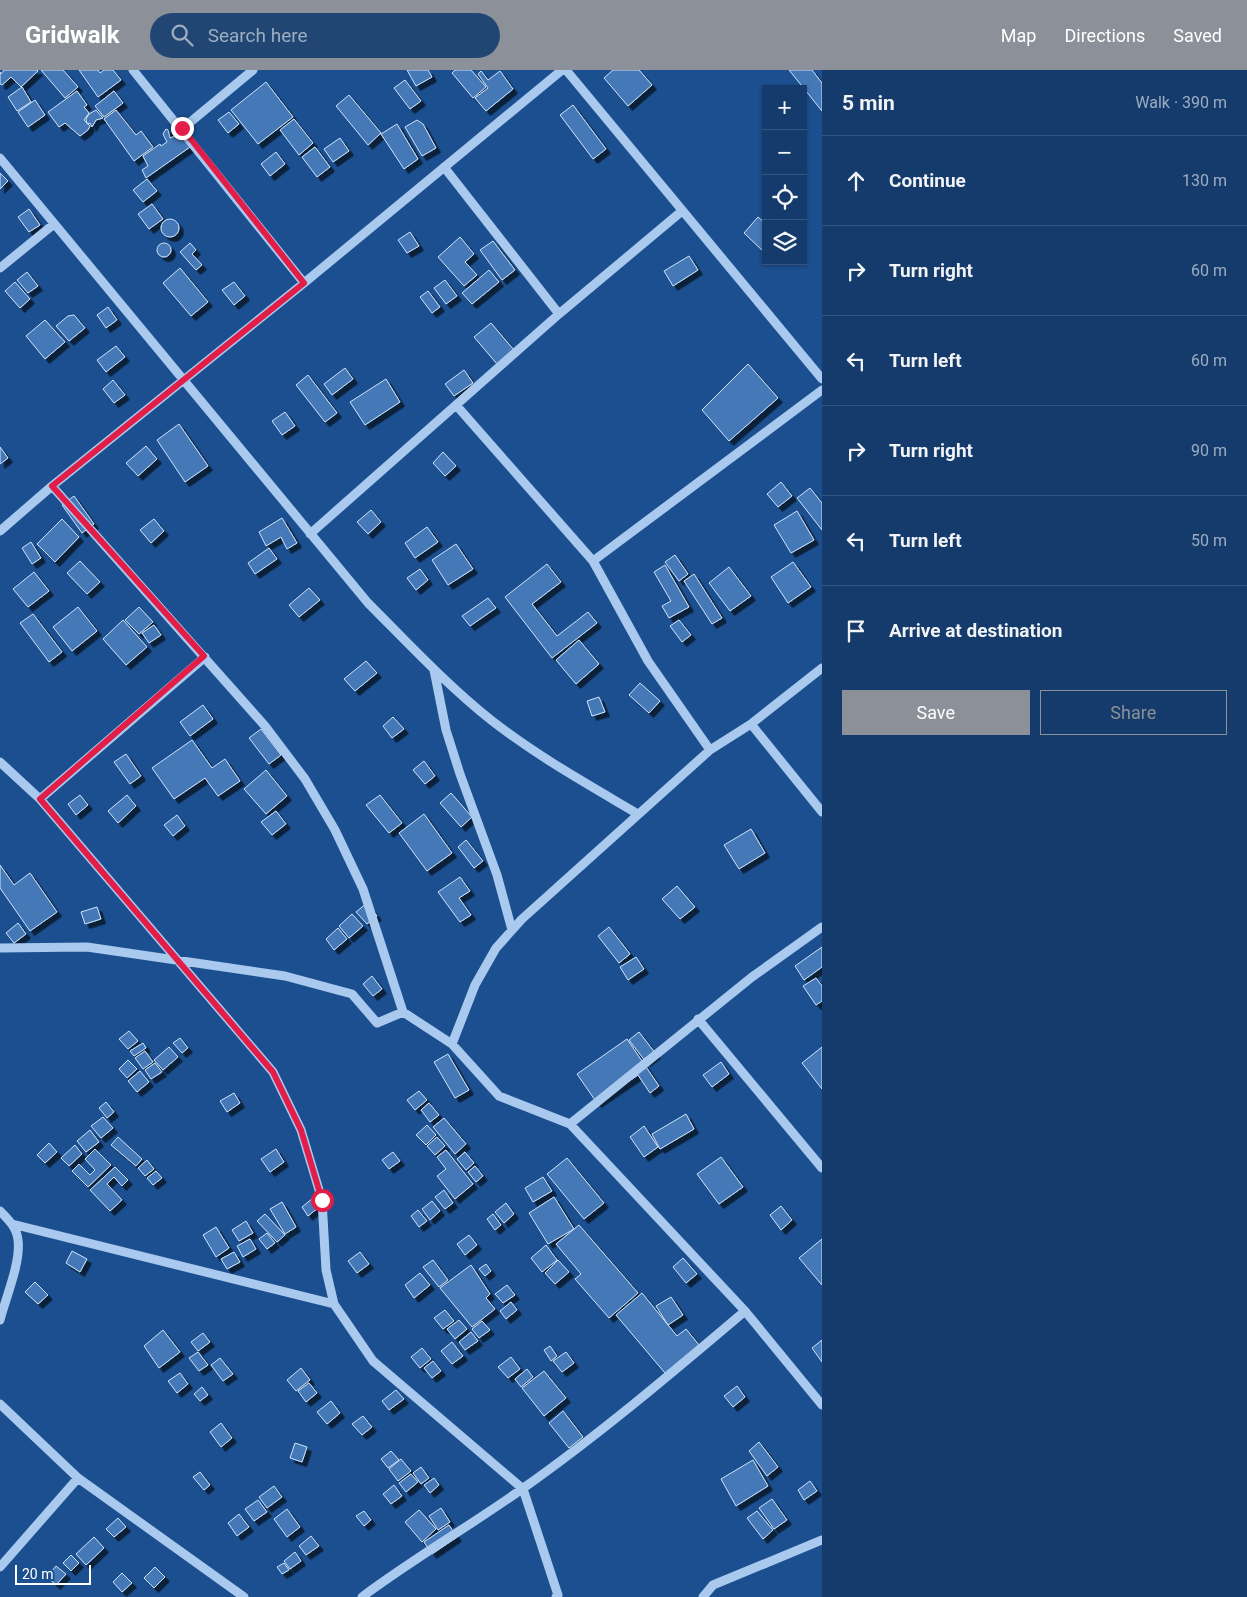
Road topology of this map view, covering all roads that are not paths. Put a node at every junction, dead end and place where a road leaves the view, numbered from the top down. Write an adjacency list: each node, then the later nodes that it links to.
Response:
1 (133, 70): 4 (street)
2 (253, 70): 4 (street)
3 (564, 70): 6 (street); 7 (street)
4 (182, 128): 10 (street)
5 (0, 158): 8 (street)
6 (444, 167): 10 (street); 11 (street)
7 (682, 210): 11 (street); 13 (street)
8 (54, 224): 9 (street); 12 (street)
9 (0, 268)
10 (304, 283): 12 (street)
11 (559, 314): 15 (street)
12 (183, 379): 16 (street); 18 (street)
13 (822, 379)
14 (822, 390): 19 (street)
15 (456, 405): 18 (street); 19 (street)
16 (52, 486): 17 (street); 20 (street)
17 (0, 531)
18 (310, 534): 22 (street)
19 (593, 561): 24 (street)
20 (204, 656): 26 (street); 33 (street)
21 (822, 668): 23 (street)
22 (434, 669): 28 (street); 30 (street)
23 (751, 724): 24 (street); 27 (street)
24 (710, 750): 28 (street)
25 (0, 762): 26 (street)
26 (40, 799): 32 (street)
27 (822, 812)
28 (638, 814): 30 (street)
29 (822, 927): 34 (street)
30 (512, 930): 35 (street)
31 (0, 948): 32 (street)
32 (176, 959): 33 (street); 40 (street)
33 (403, 1012): 35 (street)
34 (698, 1019): 36 (street); 37 (street)
35 (452, 1044): 36 (street)
36 (570, 1124): 41 (street)
37 (822, 1168)
38 (0, 1211): 39 (street)
39 (12, 1224): 40 (street); 42 (street)
40 (334, 1304): 46 (street)
41 (745, 1311): 44 (street); 46 (street)
42 (0, 1320)
43 (0, 1404): 45 (street)
44 (822, 1405)
45 (78, 1478): 48 (street); 49 (street)
46 (523, 1489): 50 (street); 51 (street)
47 (822, 1540): 52 (street)
48 (0, 1567)
49 (244, 1597)
50 (362, 1597)
51 (556, 1597)
52 (703, 1597)

